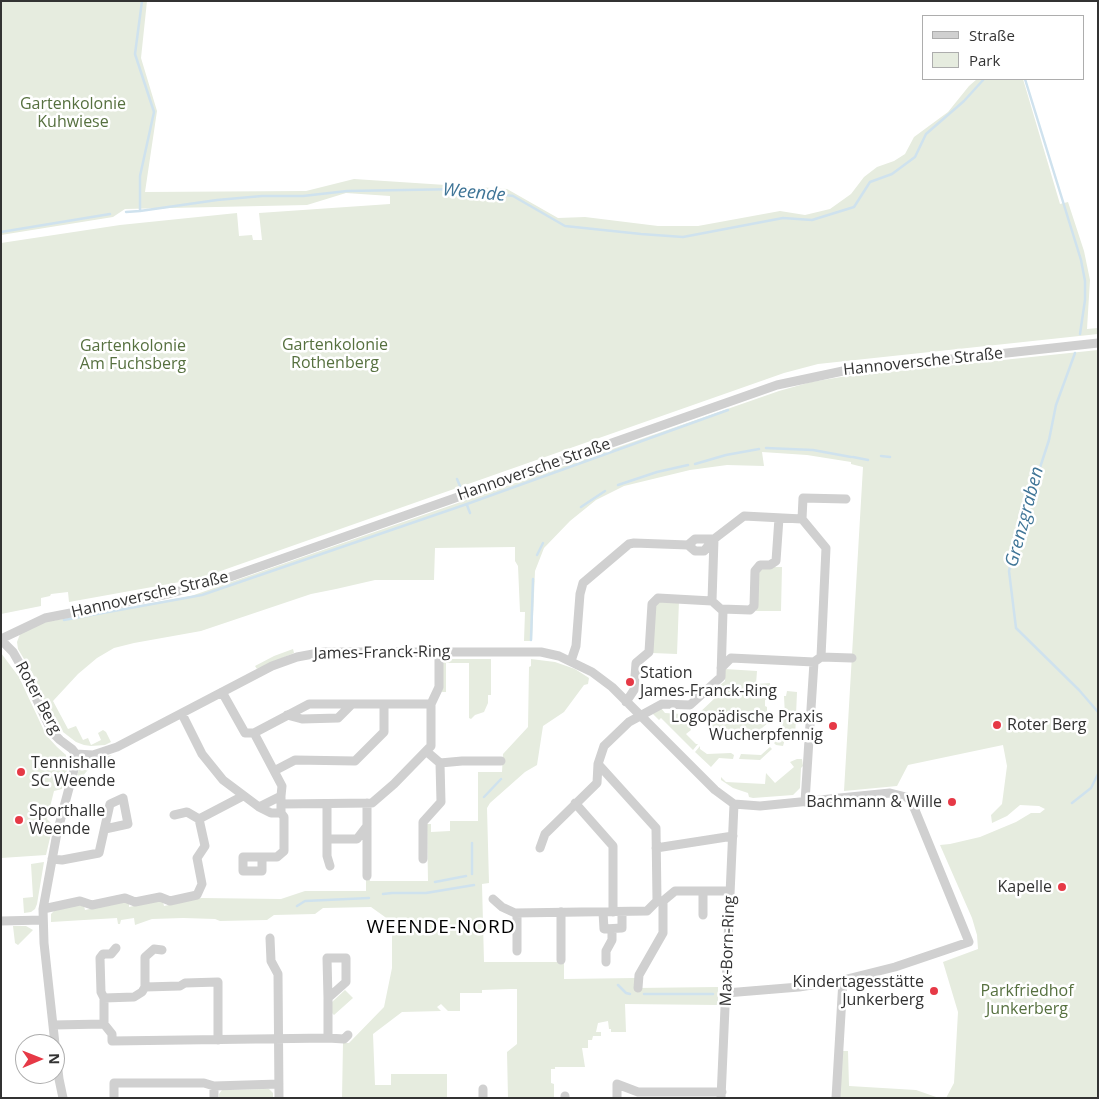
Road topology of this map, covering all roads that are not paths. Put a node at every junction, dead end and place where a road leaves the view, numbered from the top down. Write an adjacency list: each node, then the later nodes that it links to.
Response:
1 (1098, 343): 8 (street, Hannoversche Straße)
2 (846, 499): 4 (street)
3 (779, 518): 4 (street); 5 (street); 7 (street)
4 (802, 519): 11 (street)
5 (714, 539): 6 (street); 12 (street)
6 (712, 601): 7 (street); 15 (street)
7 (722, 609): 13 (street)
8 (1, 640): 24 (street, Roter Berg)
9 (439, 652): 12 (street, James-Franck-Ring); 14 (street, James-Franck-Ring); 17 (street)
10 (852, 658): 11 (street)
11 (817, 660): 13 (street); 32 (street)
12 (571, 661): 15 (street, James-Franck-Ring)
13 (721, 668): 21 (street)
14 (222, 692): 19 (street, James-Franck-Ring); 22 (street)
15 (626, 702): 21 (street, James-Franck-Ring)
16 (352, 704): 18 (street); 20 (street); 20 (street)
17 (431, 704): 18 (street); 23 (street)
18 (384, 705): 26 (street)
19 (182, 714): 24 (street, James-Franck-Ring); 31 (street)
20 (287, 715): 22 (street)
21 (640, 715): 28 (street); 37 (street, James-Franck-Ring)
22 (254, 733): 29 (street)
23 (426, 751): 27 (street); 33 (street)
24 (76, 754): 50 (street)
25 (501, 761): 27 (street)
26 (291, 762): 29 (street); 30 (street)
27 (440, 763): 51 (street)
28 (598, 764): 34 (street); 43 (street)
29 (274, 771): 30 (street)
30 (282, 786): 35 (street)
31 (243, 796): 38 (street); 40 (street)
32 (805, 802): 37 (street); 72 (street)
33 (367, 803): 36 (street); 41 (street)
34 (575, 803): 47 (street); 60 (street)
35 (281, 804): 36 (street); 38 (street); 38 (street); 49 (street)
36 (327, 804): 45 (street)
37 (734, 804): 44 (street, Max-Born-Ring)
38 (259, 807)
39 (174, 815): 40 (street)
40 (199, 819): 58 (street)
41 (367, 826): 45 (street); 53 (street)
42 (105, 829): 42 (street); 50 (street)
43 (656, 835): 46 (street); 48 (street)
44 (733, 836): 46 (street); 55 (street, Max-Born-Ring)
45 (327, 839): 52 (street)
46 (667, 846): 48 (street)
47 (540, 848)
48 (656, 848): 57 (street)
49 (262, 857)
50 (52, 859): 58 (street)
51 (423, 859)
52 (330, 866)
53 (367, 876)
54 (703, 891): 55 (street); 57 (street); 62 (street)
55 (730, 891): 75 (street, Max-Born-Ring)
56 (493, 898): 61 (street)
57 (660, 901): 60 (street); 74 (street)
58 (43, 909): 64 (street)
59 (561, 912): 60 (street); 61 (street); 70 (street)
60 (613, 912): 65 (street); 65 (street)
61 (517, 913): 69 (street)
62 (703, 915)
63 (4, 920): 64 (street)
64 (43, 920): 78 (street)
65 (612, 929): 71 (street)
66 (270, 938): 83 (street)
67 (116, 948): 76 (street)
68 (162, 950): 73 (street)
69 (517, 950)
70 (561, 960)
71 (606, 962)
72 (843, 980): 75 (street); 94 (street)
73 (145, 986): 76 (street); 84 (street)
74 (638, 988)
75 (726, 994): 88 (street, Max-Born-Ring)
76 (104, 998): 79 (street)
77 (328, 998): 82 (street)
78 (53, 1024): 79 (street); 80 (street)
79 (104, 1024): 84 (street)
80 (54, 1034)
81 (348, 1035): 82 (street)
82 (328, 1038): 83 (street)
83 (279, 1039): 84 (street); 86 (street)
84 (218, 1040)
85 (60, 1084): 89 (street)
86 (279, 1084): 87 (street); 92 (street)
87 (214, 1086): 90 (street); 91 (street)
88 (721, 1095): 93 (street)
89 (63, 1098)
90 (114, 1098)
91 (214, 1098)
92 (280, 1098)
93 (617, 1098)
94 (836, 1098)

